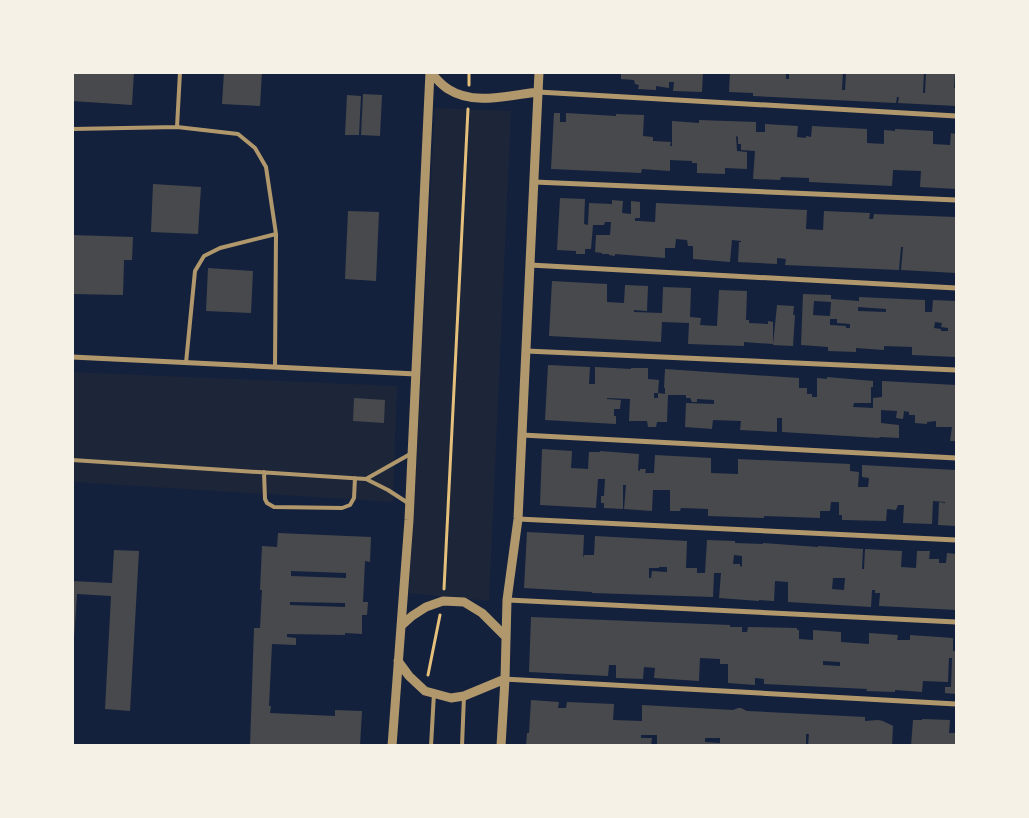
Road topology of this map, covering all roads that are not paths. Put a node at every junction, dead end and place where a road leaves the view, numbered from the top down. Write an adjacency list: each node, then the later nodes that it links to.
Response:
1 (180, 72): 6 (lane)
2 (430, 72): 4 (street); 18 (street)
3 (539, 72): 4 (street)
4 (538, 92): 5 (street); 8 (street)
5 (956, 116)
6 (177, 127): 7 (lane); 10 (lane)
7 (72, 129)
8 (534, 182): 9 (street); 11 (street)
9 (956, 200)
10 (276, 234): 15 (lane); 16 (lane)
11 (530, 265): 12 (street); 13 (street)
12 (956, 288)
13 (526, 351): 17 (street); 19 (street)
14 (72, 357): 15 (street)
15 (186, 363): 16 (street)
16 (276, 367): 18 (street)
17 (956, 370)
18 (416, 374): 20 (street)
19 (522, 435): 21 (street); 27 (street)
20 (412, 453): 25 (lane); 26 (street)
21 (956, 458)
22 (72, 460): 23 (lane)
23 (264, 472): 24 (lane); 24 (lane)
24 (355, 478): 25 (lane)
25 (366, 479): 26 (lane)
26 (410, 505): 31 (street)
27 (518, 519): 28 (street); 29 (street)
28 (956, 540)
29 (507, 600): 30 (street); 32 (street)
30 (956, 622)
31 (401, 626): 32 (street); 33 (street)
32 (506, 637): 34 (street)
33 (398, 662): 35 (street); 38 (street)
34 (505, 679): 36 (street); 37 (street); 41 (street)
35 (429, 692): 36 (street); 39 (lane)
36 (464, 696): 40 (lane)
37 (956, 704)
38 (392, 746)
39 (431, 746)
40 (462, 746)
41 (501, 746)

